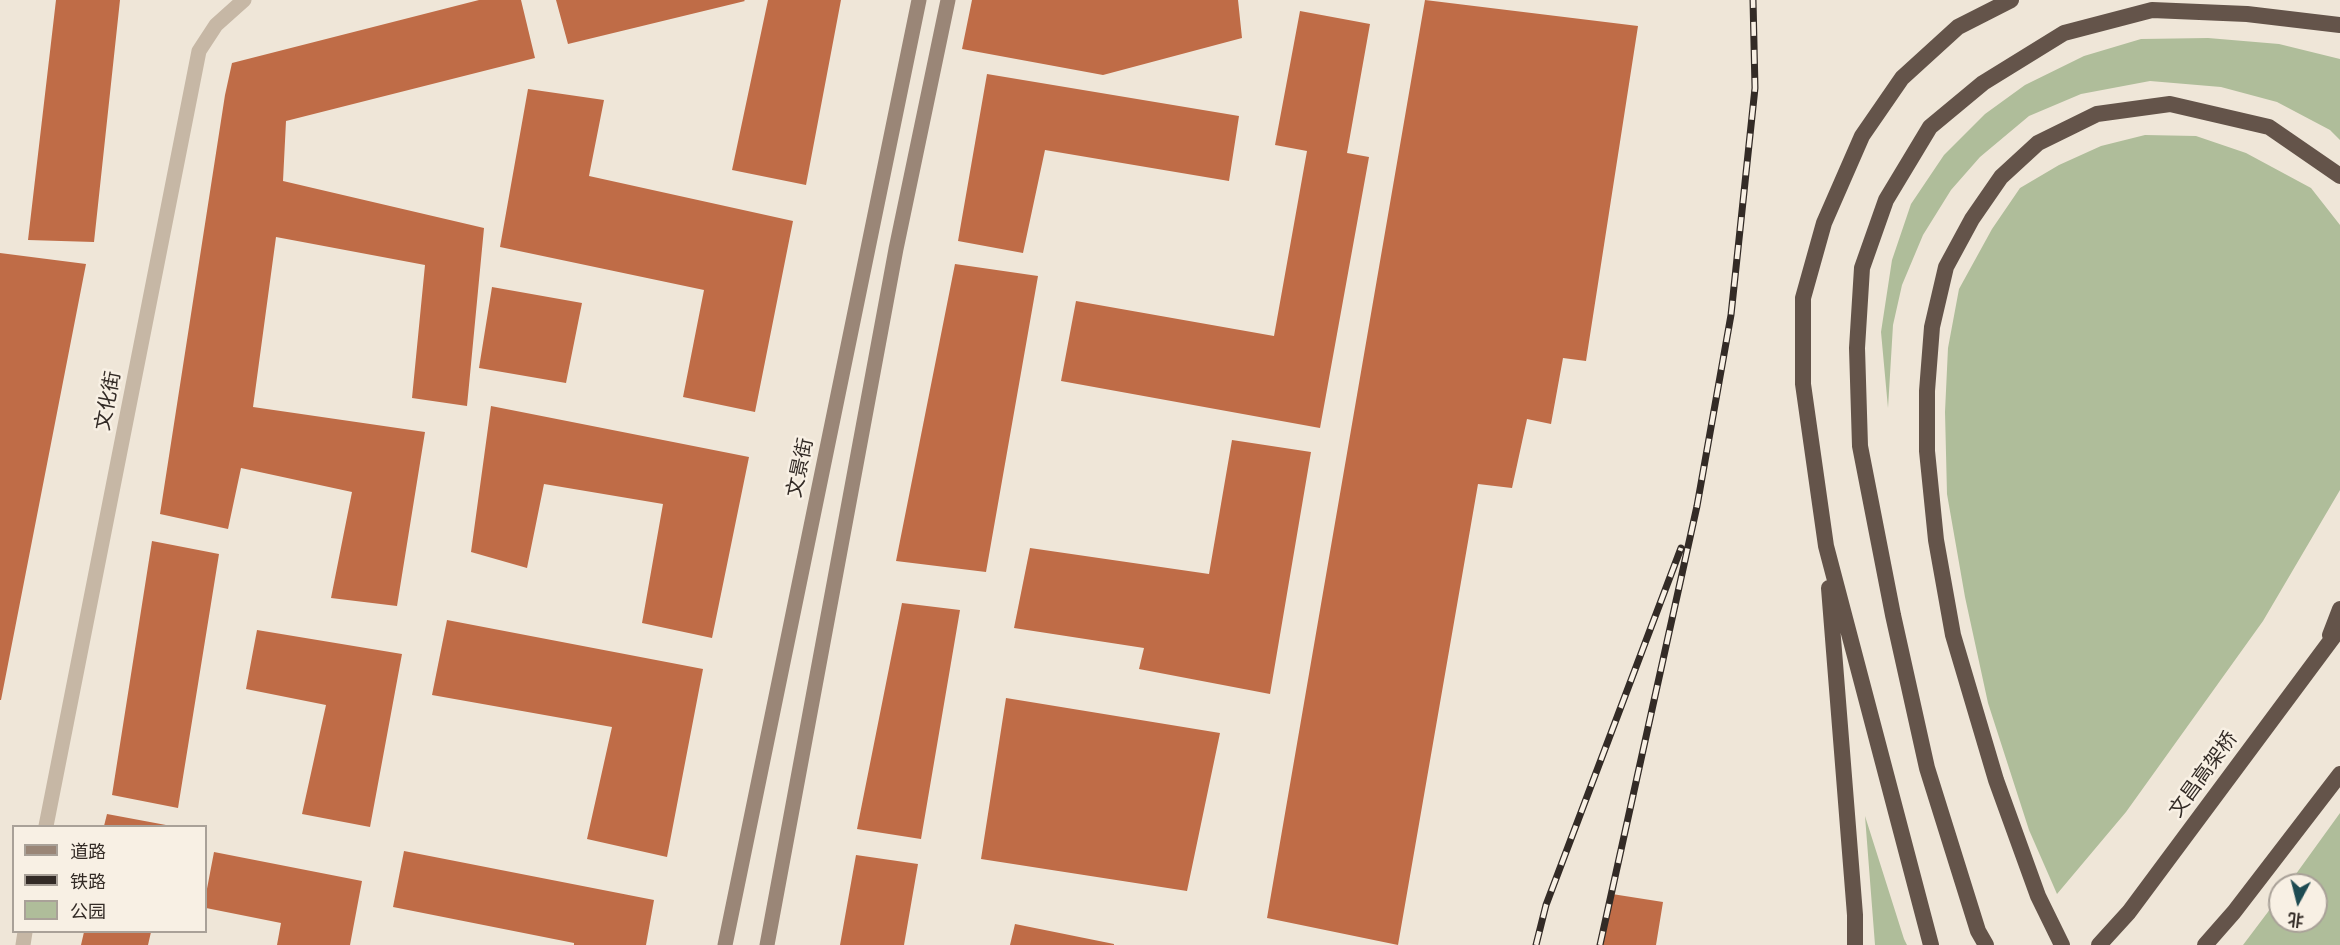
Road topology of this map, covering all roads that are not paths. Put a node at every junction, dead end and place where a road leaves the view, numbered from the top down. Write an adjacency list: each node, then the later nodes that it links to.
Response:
1 (244, 0): 12 (street, 文化街)
2 (919, 0): 13 (main road, 文景街)
3 (948, 0): 14 (main road)
4 (2011, 0): 7 (highway)
5 (2340, 25): 17 (highway)
6 (2340, 176): 18 (highway)
7 (1826, 546): 15 (highway); 16 (highway)
8 (2340, 609): 10 (highway)
9 (2340, 627): 10 (highway, 文昌高架桥)
10 (2326, 645): 19 (highway, 文昌高架桥)
11 (2340, 774): 20 (highway)
12 (46, 825)
13 (725, 945)
14 (767, 945)
15 (1855, 945)
16 (1931, 945)
17 (1986, 945)
18 (2062, 945)
19 (2099, 945)
20 (2205, 945)

